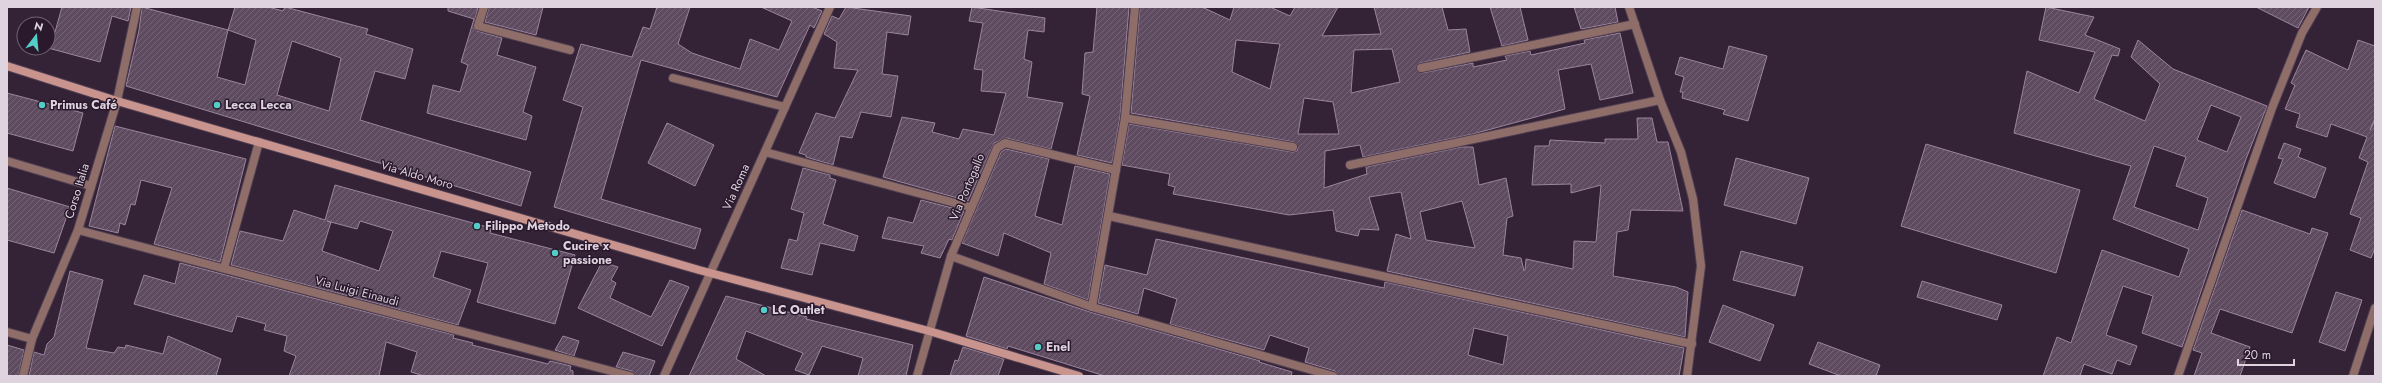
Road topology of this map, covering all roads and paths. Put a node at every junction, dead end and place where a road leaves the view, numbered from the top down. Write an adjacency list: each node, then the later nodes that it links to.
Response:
1 (137, 7): 13 (street, Corso Italia)
2 (484, 7): 8 (street)
3 (1135, 7): 15 (street)
4 (1629, 7): 7 (street)
5 (2316, 7): 42 (street)
6 (827, 8): 14 (street, Via Roma)
7 (1635, 24): 10 (street); 12 (street)
8 (570, 50)
9 (7, 66): 13 (street, Via Aldo Moro)
10 (1421, 68)
11 (673, 78): 14 (street)
12 (1660, 100): 20 (street); 34 (street)
13 (117, 101): 16 (street, Via Aldo Moro); 22 (street, Corso Italia)
14 (785, 107): 18 (street, Via Roma)
15 (1125, 118): 17 (street); 21 (street)
16 (259, 142): 27 (street); 28 (street, Via Aldo Moro)
17 (1293, 147)
18 (765, 152): 23 (street); 28 (street, Via Roma)
19 (7, 161): 22 (street)
20 (1350, 165)
21 (1116, 170): 23 (street, Via Portogallo); 24 (street)
22 (91, 186): 25 (street, Corso Italia)
23 (970, 207): 26 (street, Via Portogallo)
24 (1109, 216): 29 (street); 34 (street)
25 (78, 230): 27 (street, Via Luigi Einaudi); 33 (street, Corso Italia)
26 (951, 256): 29 (street); 31 (street, Via Portogallo)
27 (224, 268): 36 (street, Via Luigi Einaudi)
28 (710, 273): 31 (street, Via Aldo Moro); 37 (street, Via Roma)
29 (1092, 307): 40 (street)
30 (2375, 308): 43 (street)
31 (929, 331): 38 (street, Via Portogallo); 39 (street, Via Aldo Moro)
32 (7, 332): 33 (street)
33 (32, 339): 35 (street, Corso Italia)
34 (1692, 344): 41 (street)
35 (23, 376)
36 (630, 376)
37 (664, 376)
38 (917, 376)
39 (1079, 376)
40 (1332, 376)
41 (1687, 376)
42 (2178, 376)
43 (2353, 376)

